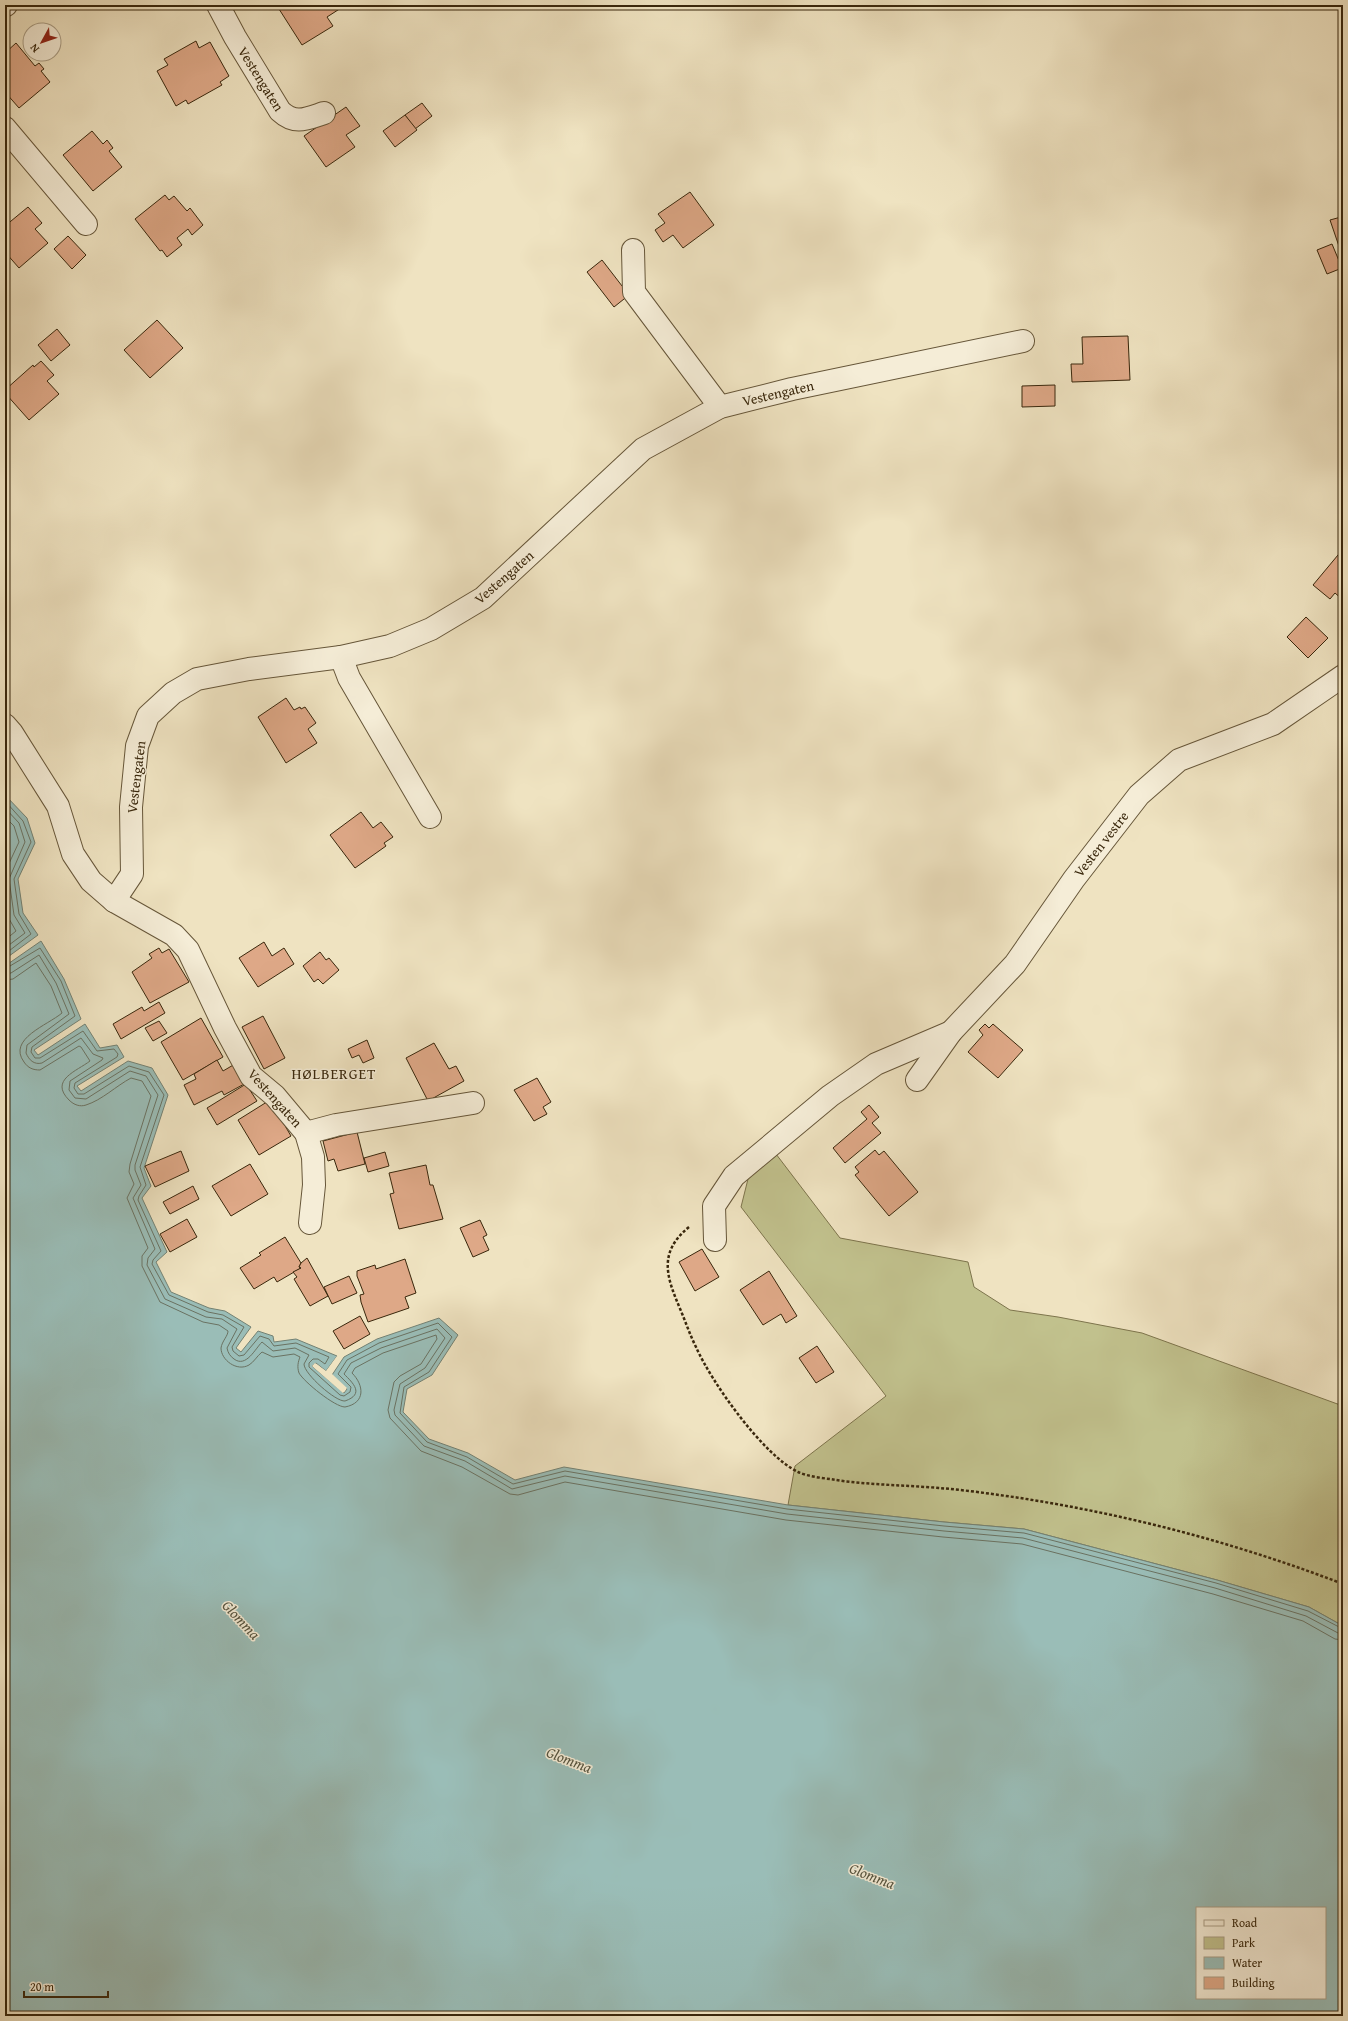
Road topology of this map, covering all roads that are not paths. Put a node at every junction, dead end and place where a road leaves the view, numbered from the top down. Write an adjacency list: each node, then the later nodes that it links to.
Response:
1 (218, 5): 2 (street, Vestengaten)
2 (324, 113)
3 (5, 128): 4 (street)
4 (86, 224)
5 (633, 250): 7 (street)
6 (1023, 341): 7 (street, Vestengaten)
7 (720, 407): 8 (street, Vestengaten)
8 (341, 657): 11 (street); 12 (street, Vestengaten)
9 (1343, 676): 13 (street, Vesten vestre)
10 (5, 725): 12 (street, Vestengaten)
11 (430, 817)
12 (114, 901): 16 (street, Vestengaten)
13 (951, 1032): 14 (street, Vesten vestre); 18 (street)
14 (917, 1080)
15 (473, 1103): 16 (street, Vestengaten)
16 (306, 1133): 17 (street, Vestengaten)
17 (310, 1223)
18 (715, 1240)

